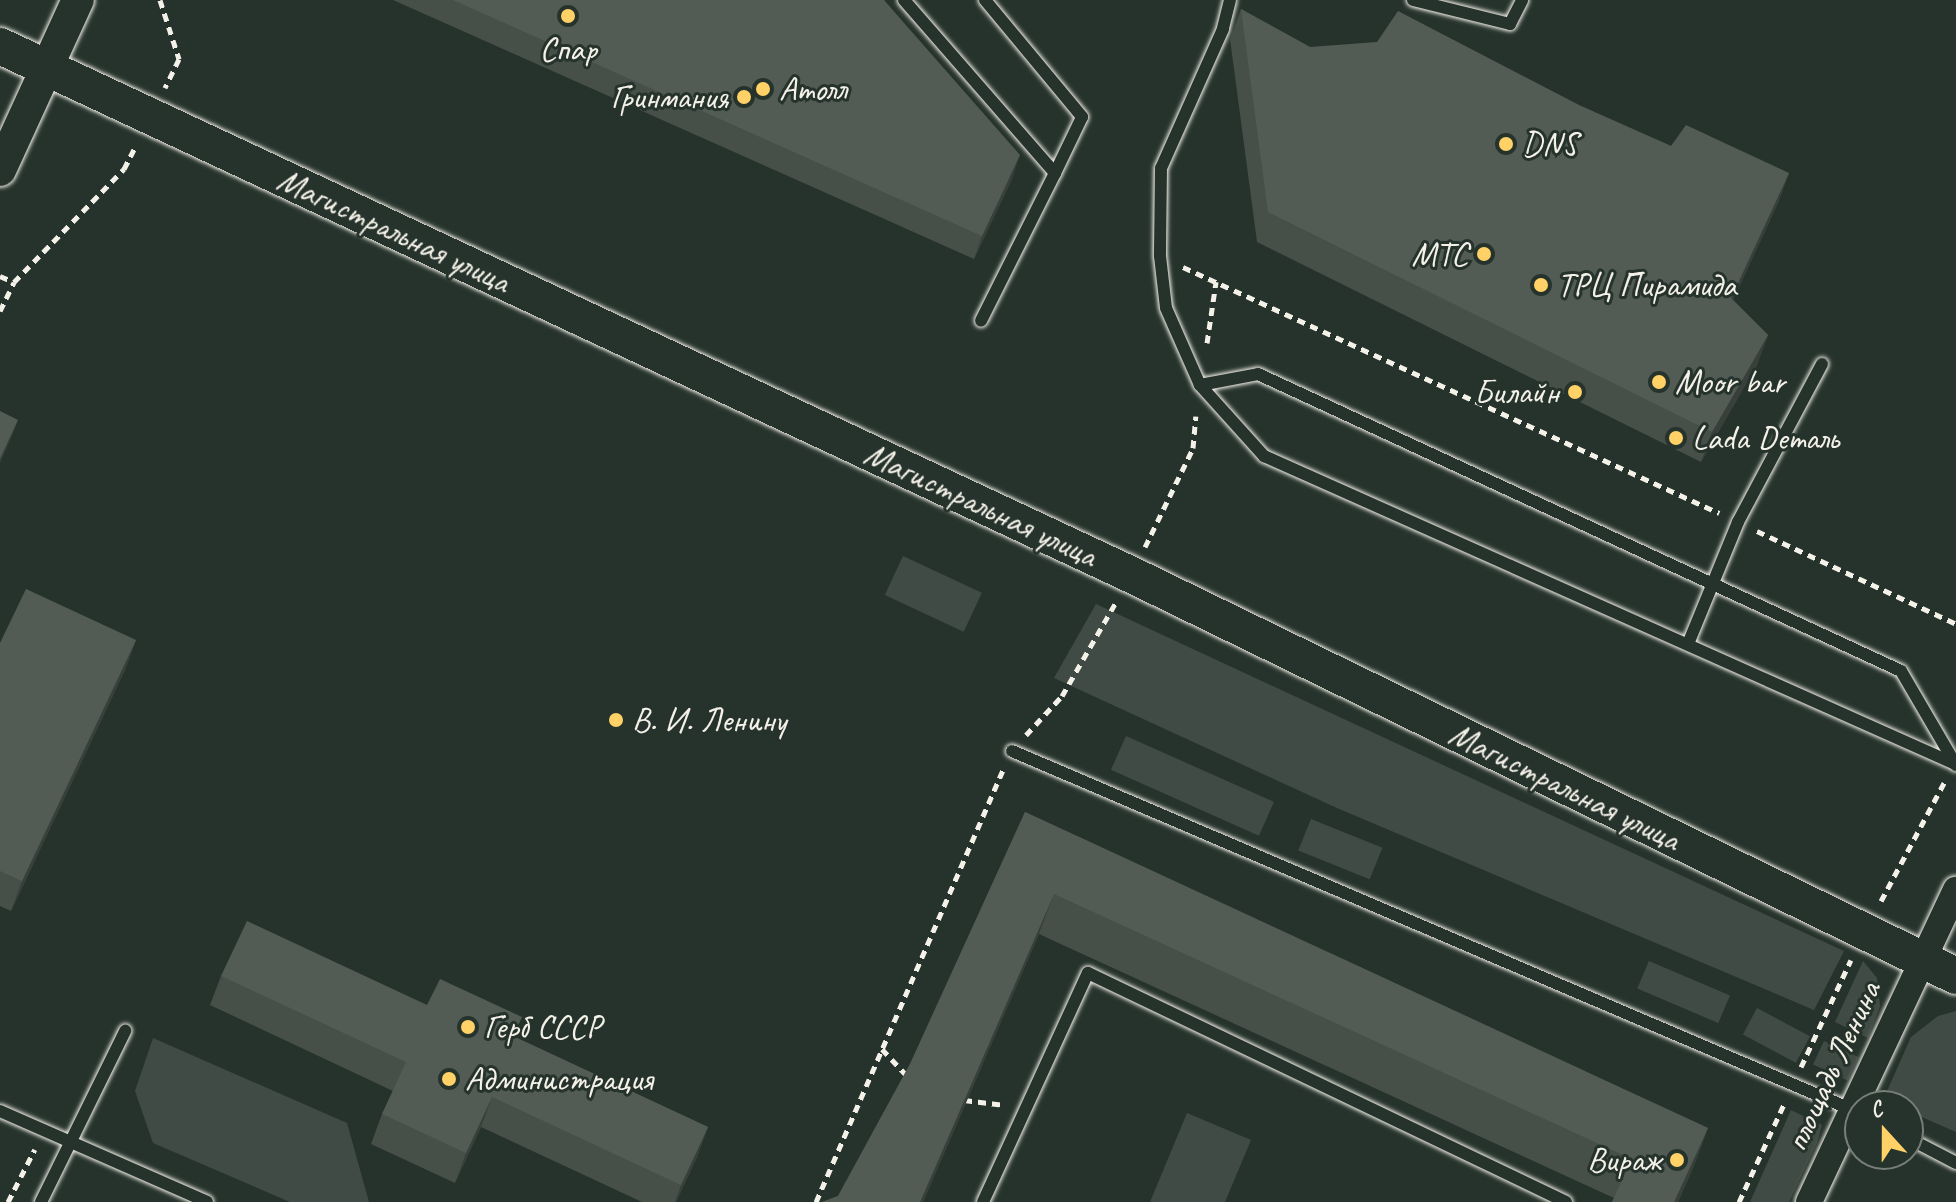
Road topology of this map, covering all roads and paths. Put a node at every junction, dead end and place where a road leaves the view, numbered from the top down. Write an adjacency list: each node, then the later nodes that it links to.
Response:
1 (78, 0): 9 (street)
2 (160, 0): 10 (path)
3 (904, 0): 12 (lane)
4 (985, 0): 12 (lane)
5 (1230, 0): 13 (lane)
6 (1413, 0): 7 (lane)
7 (1522, 0)
8 (0, 46): 9 (main road, Магистральная улица)
9 (45, 67): 10 (main road, Магистральная улица); 11 (street)
10 (151, 116): 15 (path); 27 (main road, Магистральная улица)
11 (0, 170)
12 (1055, 173): 17 (lane)
13 (1160, 256): 19 (lane); 20 (path)
14 (0, 276): 15 (path)
15 (14, 282): 16 (path)
16 (0, 311)
17 (981, 321)
18 (1822, 364): 20 (lane)
19 (1200, 385): 21 (lane); 23 (lane)
20 (1738, 522): 21 (lane); 22 (path)
21 (1711, 583): 23 (lane); 25 (lane)
22 (1956, 624)
23 (1688, 644): 25 (lane)
24 (1012, 751): 35 (lane)
25 (1955, 764): 27 (path)
26 (1956, 890): 28 (street, площадь Ленина)
27 (1864, 932): 28 (main road, Магистральная улица)
28 (1920, 959): 29 (main road, Магистральная улица); 33 (street, площадь Ленина)
29 (1956, 976)
30 (125, 1031): 40 (lane)
31 (882, 1049): 32 (path)
32 (908, 1077)
33 (1865, 1090)
34 (964, 1100): 36 (path)
35 (1844, 1107)
36 (1026, 1108): 46 (lane); 47 (lane)
37 (0, 1111): 38 (lane)
38 (45, 1130): 40 (lane); 43 (path)
39 (1844, 1135): 48 (street, площадь Ленина)
40 (71, 1141): 44 (lane); 45 (lane)
41 (1924, 1146): 42 (lane)
42 (1956, 1163)
43 (8, 1202)
44 (41, 1202)
45 (207, 1202)
46 (983, 1202)
47 (1566, 1202)
48 (1809, 1202)

